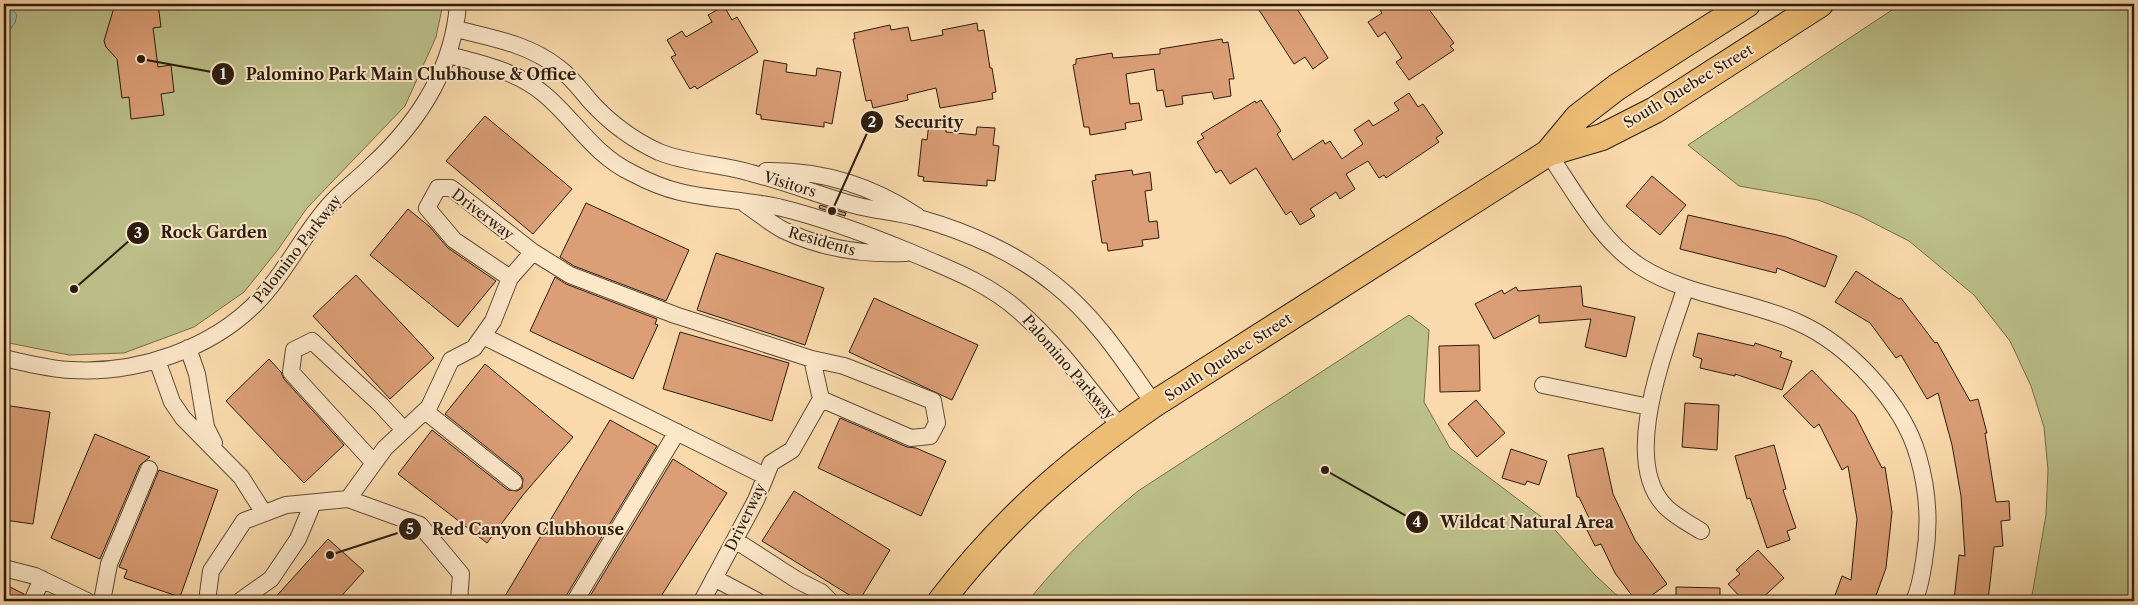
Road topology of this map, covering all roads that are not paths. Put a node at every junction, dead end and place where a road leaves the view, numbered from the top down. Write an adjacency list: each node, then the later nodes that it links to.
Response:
1 (458, 4): 4 (street, Palomino Parkway)
2 (1747, 4): 6 (main road, South Quebec Street)
3 (1820, 4): 6 (main road, South Quebec Street)
4 (456, 28): 5 (street, Palomino Parkway); 18 (street, Visitors)
5 (449, 55): 8 (street, Residents); 12 (street, Palomino Parkway)
6 (1548, 154): 10 (street); 18 (main road, South Quebec Street)
7 (533, 252): 9 (street); 9 (street, Driverway); 14 (street)
8 (911, 253): 21 (street, Palomino Parkway)
9 (510, 278): 11 (street)
10 (1685, 288): 19 (street); 48 (street)
11 (483, 336): 20 (street); 23 (street)
12 (188, 348): 15 (street, Palomino Parkway); 24 (street)
13 (4, 358): 15 (street, Palomino Parkway)
14 (812, 359): 17 (street); 17 (street)
15 (157, 360): 24 (street)
16 (1544, 386): 19 (street)
17 (821, 399): 27 (street, Driverway)
18 (1154, 404): 21 (main road, South Quebec Street)
19 (1648, 408): 32 (street)
20 (425, 411): 22 (street); 28 (street)
21 (1120, 427): 47 (main road, South Quebec Street)
22 (404, 430): 25 (street); 25 (street)
23 (677, 432): 27 (street); 43 (street)
24 (220, 454): 31 (street)
25 (374, 462): 29 (street)
26 (149, 469): 39 (street)
27 (766, 476): 33 (street, Driverway)
28 (514, 482)
29 (348, 499): 30 (street); 42 (street)
30 (313, 503): 31 (street); 41 (street)
31 (264, 513): 40 (street)
32 (1701, 531)
33 (735, 540): 35 (street, Driverway); 46 (street)
34 (4, 568): 36 (street)
35 (714, 578): 44 (street, Driverway); 45 (street)
36 (42, 579): 37 (street); 38 (street)
37 (32, 601)
38 (85, 601)
39 (102, 601)
40 (207, 601)
41 (240, 601)
42 (459, 601)
43 (575, 601)
44 (702, 601)
45 (757, 601)
46 (830, 601)
47 (941, 601)
48 (1914, 601)

